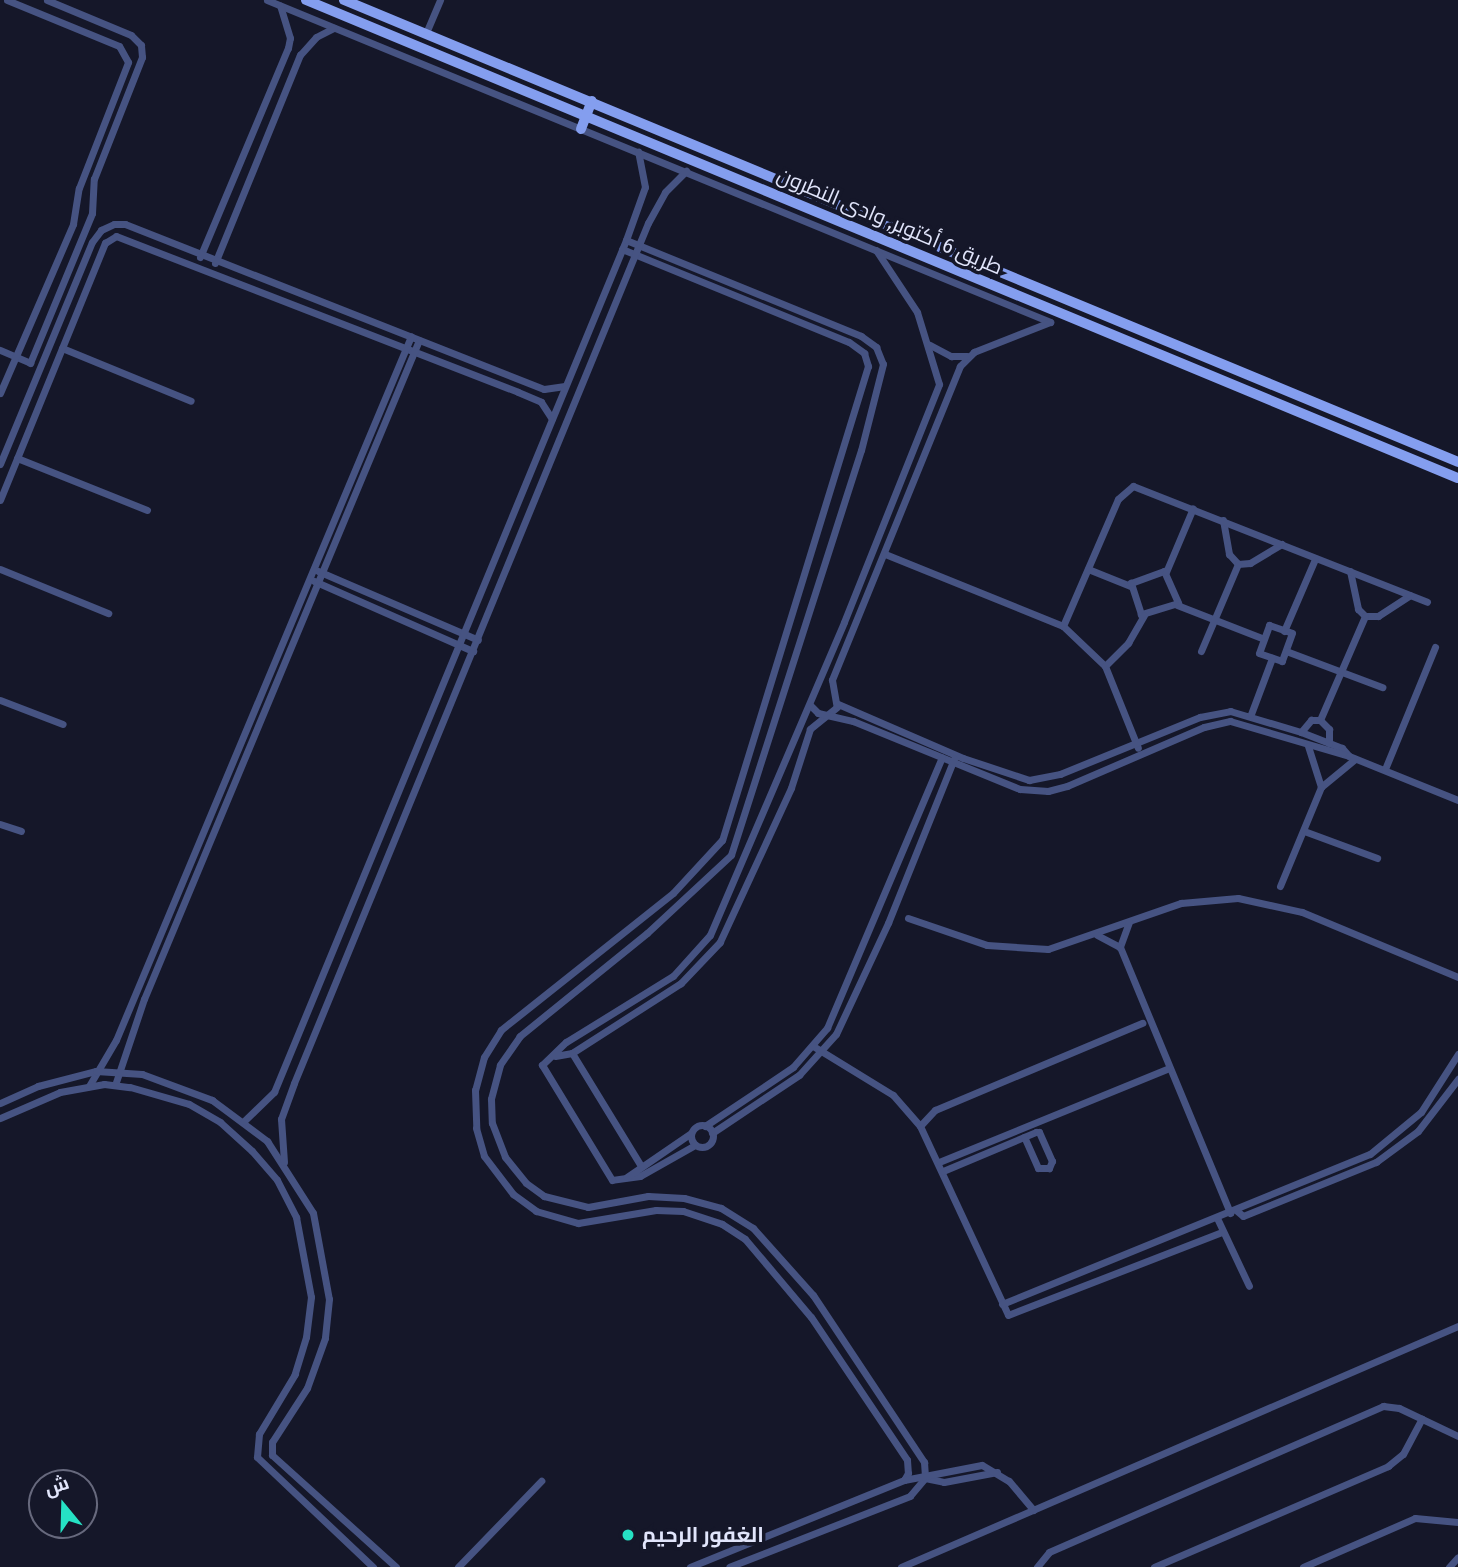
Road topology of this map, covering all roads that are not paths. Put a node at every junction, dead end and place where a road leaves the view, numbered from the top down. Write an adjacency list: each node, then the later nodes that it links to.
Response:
1 (7, 0): 11 (street)
2 (47, 0): 10 (street)
3 (267, 0): 7 (street)
4 (344, 0): 9 (street, طريق 6 أكتوبر, وادى النطرون)
5 (440, 0): 9 (street)
6 (310, 1): 15 (street, طريق 6 أكتوبر, وادى النطرون)
7 (280, 6): 8 (street); 12 (street)
8 (334, 28): 13 (street); 16 (street)
9 (426, 33): 14 (street, طريق 6 أكتوبر, وادى النطرون)
10 (142, 50): 11 (street); 33 (street)
11 (126, 54): 32 (street)
12 (282, 64): 13 (street); 19 (street)
13 (295, 69): 20 (street)
14 (592, 101): 15 (street); 52 (street, طريق 6 أكتوبر, وادى النطرون)
15 (586, 115): 16 (street); 56 (street, طريق 6 أكتوبر, وادى النطرون)
16 (581, 129): 17 (street)
17 (638, 152): 18 (street); 21 (street)
18 (686, 171): 22 (street); 26 (street)
19 (236, 173): 20 (street); 27 (street)
20 (250, 179): 29 (street)
21 (634, 218): 22 (street); 23 (street)
22 (648, 223): 24 (street)
23 (625, 240): 24 (street); 25 (street)
24 (639, 245): 28 (street); 105 (street)
25 (621, 249): 28 (street); 41 (street)
26 (876, 249): 35 (street); 40 (street)
27 (201, 254): 29 (street); 30 (street); 53 (street)
28 (635, 254): 85 (street); 101 (street)
29 (216, 260): 31 (street); 34 (street)
30 (197, 264): 31 (street); 36 (street)
31 (211, 270): 37 (street)
32 (28, 326): 33 (street); 39 (street)
33 (42, 333): 39 (street)
34 (415, 338): 37 (street); 41 (street)
35 (930, 345): 40 (street); 43 (street)
36 (62, 348): 44 (street); 50 (street)
37 (410, 349): 46 (street); 67 (street)
38 (0, 351): 39 (street)
39 (15, 356): 42 (street)
40 (967, 356): 45 (street)
41 (565, 385): 46 (street)
42 (0, 393)
43 (935, 397): 45 (street); 47 (street)
44 (191, 401)
45 (946, 402): 48 (street)
46 (552, 419): 83 (street)
47 (926, 419): 48 (street); 49 (street)
48 (937, 424): 51 (street)
49 (911, 457): 51 (street); 54 (street)
50 (17, 458): 57 (street); 59 (street)
51 (922, 461): 55 (street)
52 (1458, 462)
53 (0, 464)
54 (905, 472): 55 (street); 79 (street)
55 (916, 476): 62 (street)
56 (1458, 478)
57 (0, 500)
58 (1193, 508): 60 (street); 66 (street); 69 (street)
59 (147, 510)
60 (1223, 520): 61 (street); 64 (street)
61 (1282, 544): 63 (street); 64 (street)
62 (885, 554): 80 (street); 81 (street)
63 (1315, 559): 68 (street); 82 (street)
64 (1238, 564): 78 (street)
65 (0, 569): 75 (street)
66 (1088, 569): 71 (street); 81 (street)
67 (318, 571): 70 (street); 83 (street)
68 (1350, 571): 72 (street); 77 (street)
69 (1167, 572): 71 (street); 74 (street)
70 (314, 581): 86 (street); 142 (street); 143 (street)
71 (1130, 586): 76 (street)
72 (1410, 596): 73 (street); 77 (street)
73 (1427, 602)
74 (1177, 605): 76 (street); 78 (street)
75 (108, 613)
76 (1144, 615): 92 (street)
77 (1365, 616): 93 (street)
78 (1214, 619): 84 (street); 89 (street)
79 (844, 622): 80 (street); 97 (street)
80 (855, 625): 96 (street)
81 (1063, 626): 92 (street)
82 (1284, 631): 84 (street); 90 (street)
83 (463, 633): 85 (street); 86 (street)
84 (1264, 639): 91 (street)
85 (478, 640): 88 (street)
86 (459, 644): 88 (street); 148 (street)
87 (1435, 647): 118 (street)
88 (473, 651): 150 (street)
89 (1201, 651)
90 (1286, 651): 91 (street); 93 (street)
91 (1272, 658): 100 (street)
92 (1105, 666): 108 (street)
93 (1342, 672): 94 (street); 102 (street)
94 (1382, 687)
95 (0, 700): 104 (street)
96 (838, 704): 98 (street); 99 (street)
97 (810, 705): 99 (street); 111 (street)
98 (856, 712): 103 (street); 110 (street)
99 (831, 713): 103 (street); 112 (street)
100 (1251, 714): 106 (street); 108 (street)
101 (760, 720): 105 (street); 170 (street)
102 (1320, 720): 106 (street); 107 (street)
103 (852, 721): 116 (street)
104 (63, 724)
105 (774, 724): 169 (street)
106 (1301, 732): 107 (street)
107 (1329, 743): 115 (street)
108 (1136, 744): 113 (street); 114 (street)
109 (1308, 746): 114 (street); 115 (street); 119 (street)
110 (944, 750): 113 (street); 116 (street)
111 (791, 751): 112 (street); 133 (street)
112 (800, 755): 135 (street)
113 (956, 755): 117 (street)
114 (1140, 755): 117 (street)
115 (1352, 758): 118 (street); 119 (street)
116 (941, 759): 117 (street); 126 (street)
117 (952, 763): 127 (street)
118 (1385, 769): 120 (street)
119 (1321, 788): 123 (street)
120 (1458, 800)
121 (0, 824): 122 (street)
122 (20, 831)
123 (1304, 831): 124 (street); 125 (street)
124 (1377, 858)
125 (1280, 886)
126 (884, 898): 127 (street); 136 (street)
127 (896, 903): 137 (street)
128 (908, 918): 130 (street)
129 (1129, 922): 130 (street); 131 (street); 132 (street)
130 (1097, 935): 131 (street)
131 (1120, 947): 141 (street)
132 (1458, 977)
133 (609, 1017): 135 (street); 140 (street)
134 (1142, 1023): 155 (street)
135 (614, 1027): 138 (street)
136 (813, 1046): 137 (street); 154 (street)
137 (823, 1052): 155 (street); 157 (street)
138 (572, 1053): 140 (street); 162 (street)
139 (1458, 1054): 165 (street)
140 (555, 1056): 164 (street)
141 (1169, 1068): 161 (street); 165 (street)
142 (96, 1071): 143 (street); 146 (street); 149 (street)
143 (119, 1072): 145 (street); 147 (street)
144 (1458, 1079): 165 (street)
145 (115, 1085): 146 (street); 151 (street)
146 (89, 1086): 152 (street)
147 (196, 1091): 151 (street); 153 (street)
148 (271, 1098): 150 (street); 153 (street)
149 (0, 1103)
150 (286, 1103): 160 (street)
151 (189, 1104): 175 (street)
152 (0, 1118)
153 (244, 1121): 160 (street)
154 (705, 1126): 156 (street); 157 (street)
155 (920, 1126): 161 (street)
156 (691, 1133): 159 (street); 162 (street)
157 (712, 1133): 159 (street)
158 (1024, 1137): 158 (street); 163 (street)
159 (695, 1145): 164 (street)
160 (284, 1162): 177 (street)
161 (939, 1162): 163 (street)
162 (641, 1166): 164 (street)
163 (943, 1171): 171 (street)
164 (627, 1177)
165 (1233, 1211): 166 (street)
166 (1217, 1218): 167 (street); 171 (street)
167 (1222, 1232): 168 (street); 171 (street)
168 (1250, 1286)
169 (813, 1295): 170 (street); 172 (street)
170 (801, 1303): 173 (street)
171 (1002, 1304)
172 (823, 1309): 173 (street); 179 (street)
173 (811, 1317): 180 (street)
174 (1458, 1326): 182 (street)
175 (272, 1415): 177 (street); 186 (street)
176 (1422, 1419): 178 (street); 192 (street); 193 (street)
177 (285, 1421): 184 (street)
178 (1458, 1436)
179 (926, 1478): 180 (street); 182 (street); 190 (street)
180 (904, 1480): 189 (street)
181 (541, 1481): 188 (street)
182 (1033, 1510): 191 (street)
183 (1458, 1522): 194 (street)
184 (382, 1555): 186 (street); 187 (street)
185 (1458, 1557): 195 (street)
186 (372, 1566)
187 (396, 1567)
188 (458, 1567)
189 (690, 1567)
190 (729, 1567)
191 (901, 1567)
192 (1037, 1567)
193 (1154, 1567)
194 (1303, 1567)
195 (1449, 1567)

